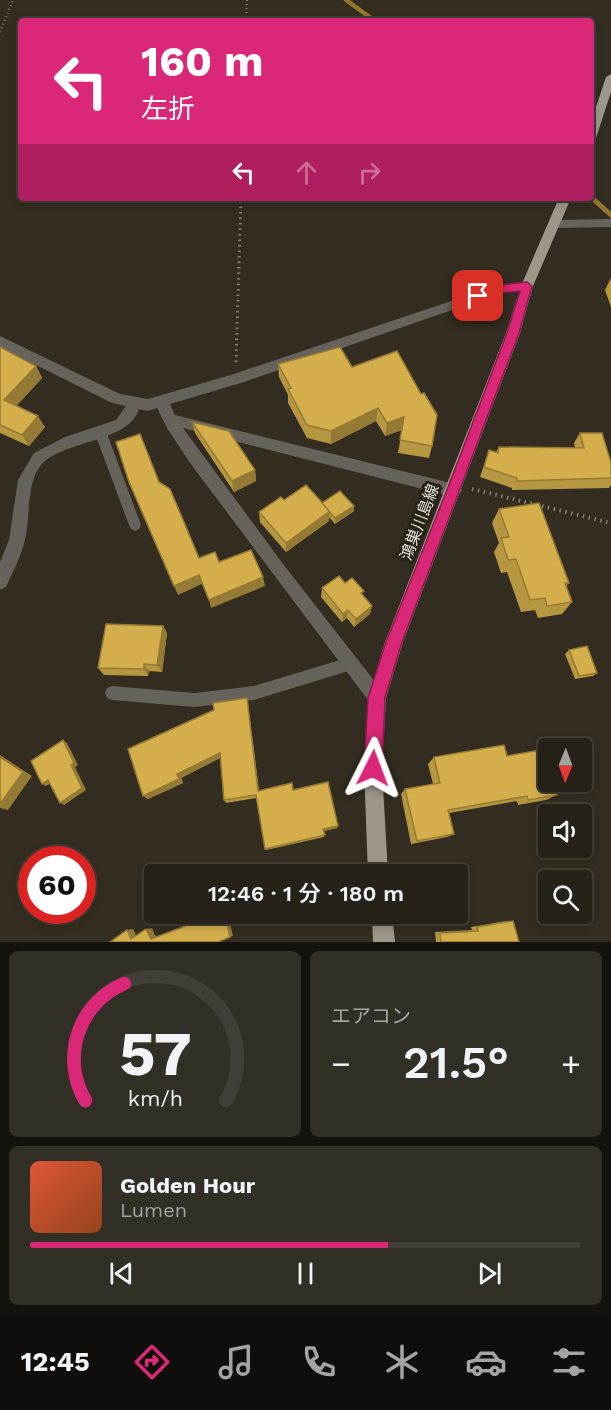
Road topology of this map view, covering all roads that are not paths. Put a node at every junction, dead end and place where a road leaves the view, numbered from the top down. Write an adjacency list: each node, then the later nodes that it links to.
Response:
1 (611, 76): 2 (main road)
2 (594, 129)
3 (564, 201): 5 (main road, 鴻巣川島線)
4 (611, 223): 5 (street)
5 (554, 225): 6 (main road, 鴻巣川島線)
6 (527, 286): 8 (street); 12 (main road, 鴻巣川島線)
7 (0, 341): 9 (street)
8 (162, 402): 9 (street); 10 (street)
9 (134, 404): 11 (street)
10 (171, 420): 12 (street); 15 (street)
11 (100, 431): 13 (lane); 14 (street)
12 (455, 488): 17 (main road, 鴻巣川島線)
13 (135, 525)
14 (0, 582)
15 (350, 664): 16 (lane); 17 (street)
16 (112, 693)
17 (376, 698): 18 (main road, 鴻巣川島線)
18 (378, 864)
19 (383, 924): 20 (main road)
20 (384, 942)

